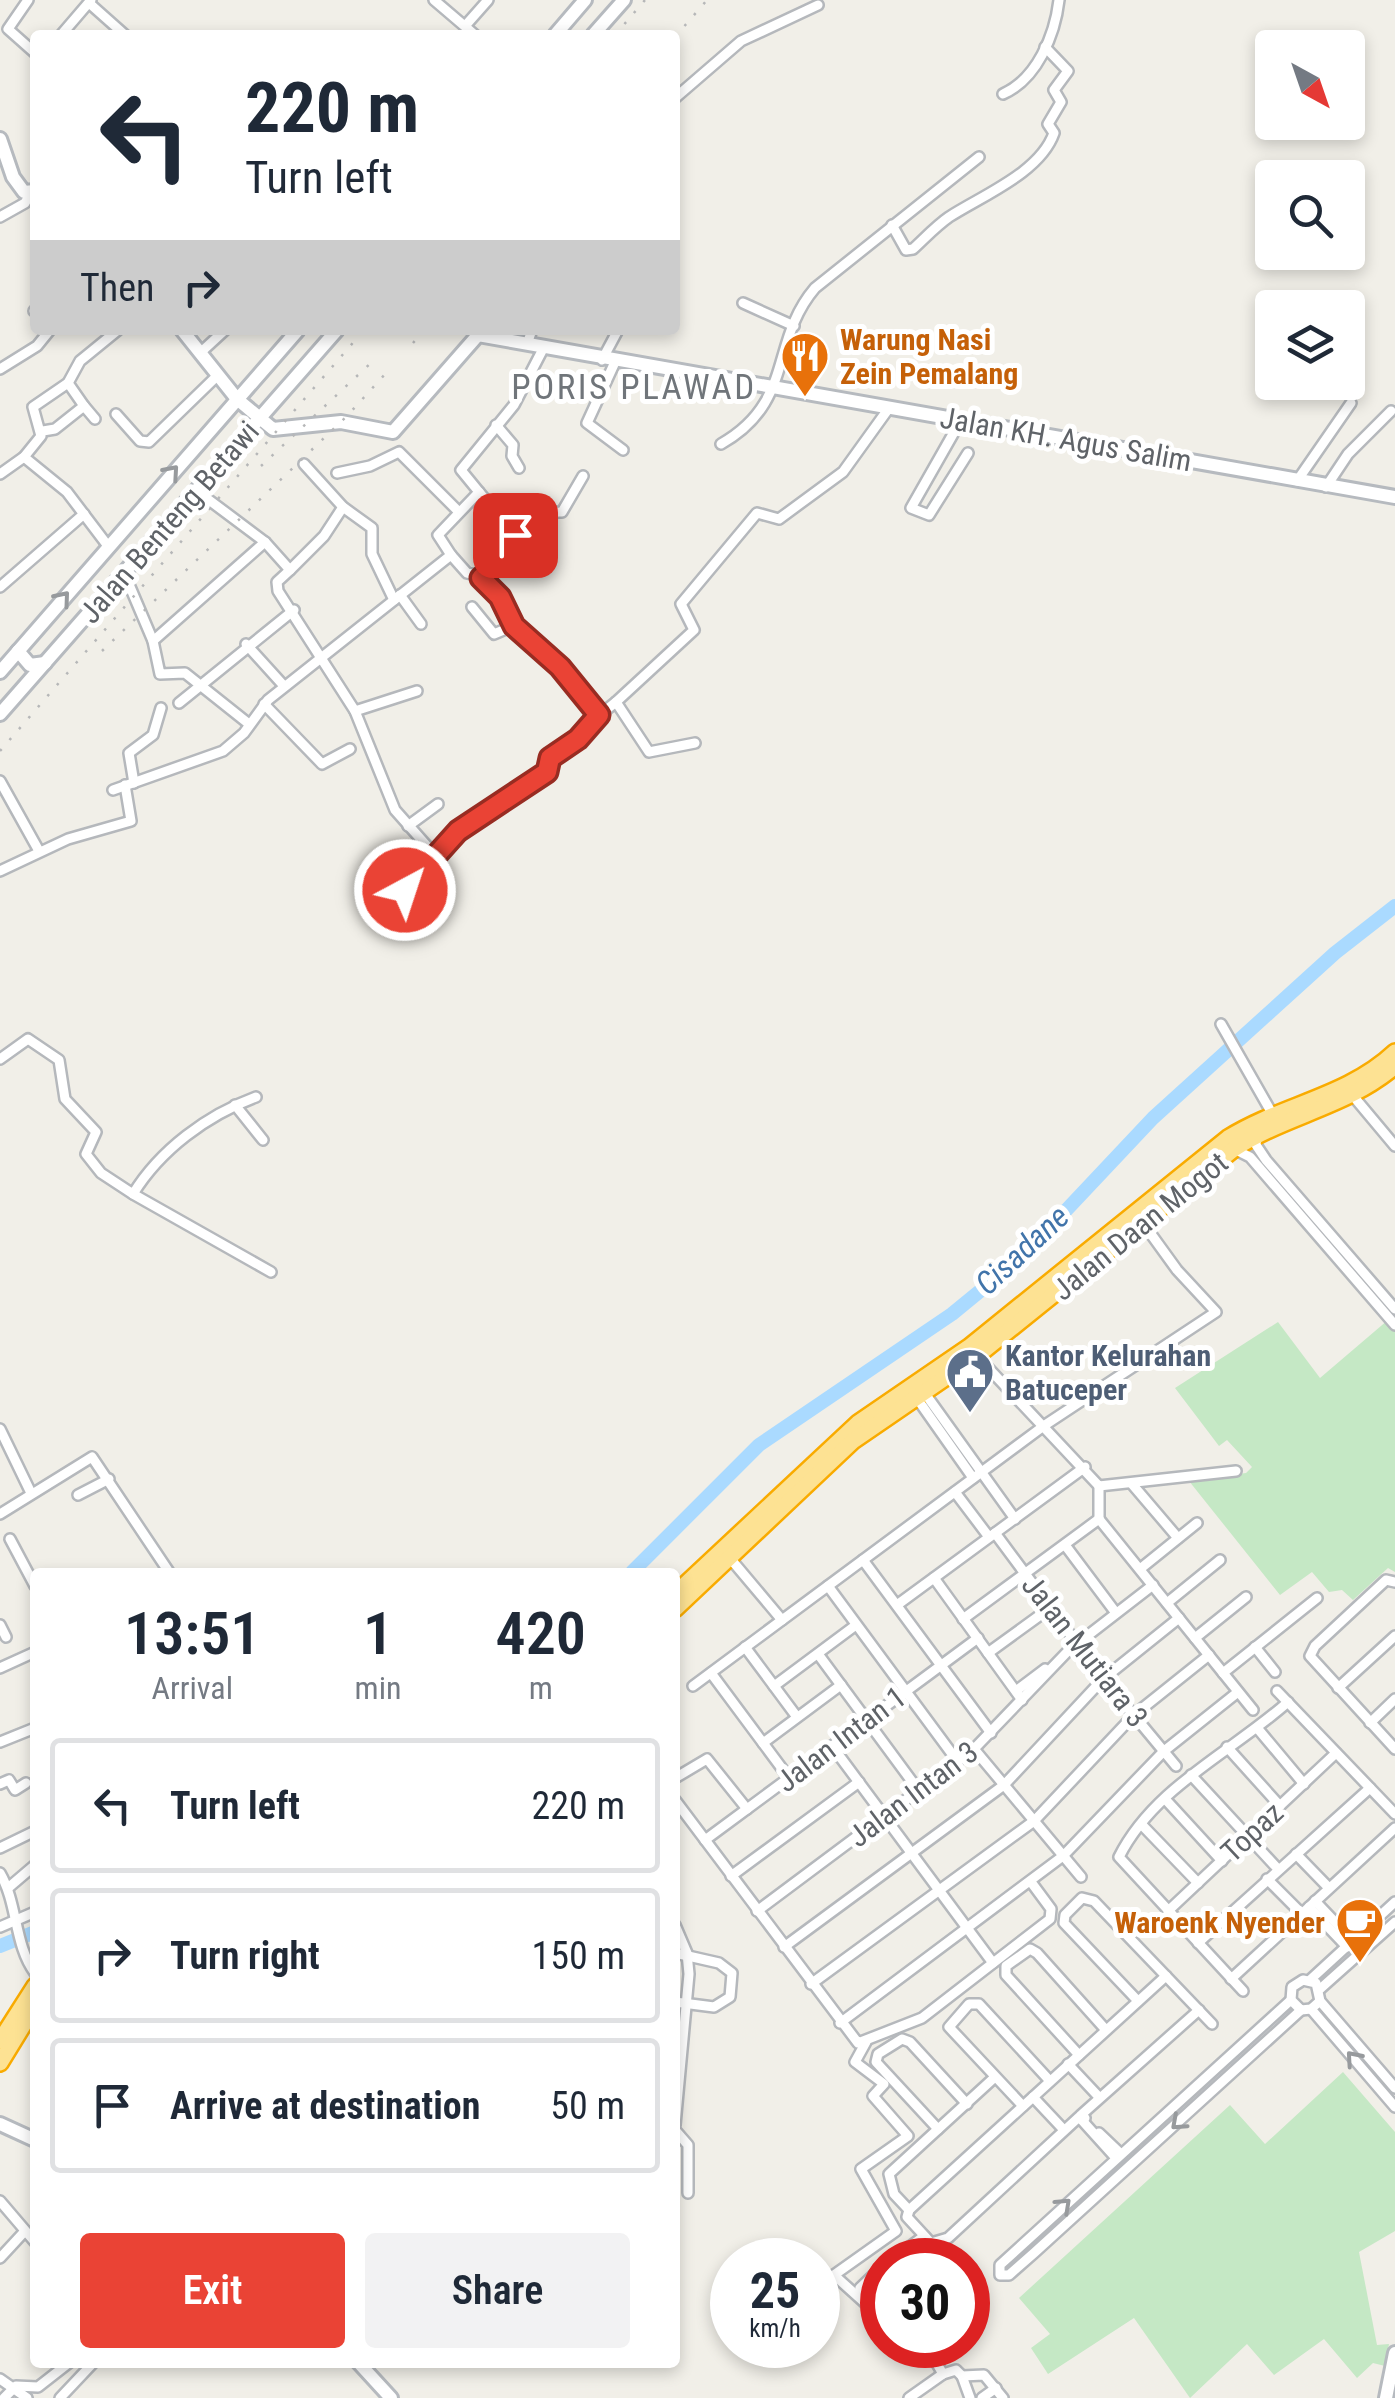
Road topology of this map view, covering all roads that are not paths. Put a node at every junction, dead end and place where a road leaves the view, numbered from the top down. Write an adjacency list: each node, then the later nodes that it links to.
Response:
1 (10, 0): 10 (street)
2 (28, 0): 10 (street)
3 (434, 0): 11 (street)
4 (488, 0): 11 (street)
5 (624, 0): 16 (street)
6 (1060, 0): 17 (street)
7 (90, 1): 12 (street); 13 (street)
8 (582, 1): 15 (street)
9 (818, 5): 19 (street)
10 (20, 9): 18 (street)
11 (465, 26): 14 (street)
12 (66, 30)
13 (120, 30)
14 (469, 30)
15 (559, 30)
16 (598, 30)
17 (1045, 46): 20 (street); 26 (street)
18 (30, 48)
19 (680, 94)
20 (1003, 94)
21 (0, 139): 23 (street)
22 (979, 157): 26 (street)
23 (30, 191)
24 (30, 197): 25 (street)
25 (0, 217)
26 (892, 225): 28 (street)
27 (742, 303): 28 (street)
28 (794, 326): 46 (street)
29 (46, 335): 43 (street)
30 (104, 335): 45 (street)
31 (186, 335): 41 (street)
32 (220, 335): 41 (street)
33 (295, 335): 50 (street, Jalan Benteng Betawi)
34 (331, 335): 50 (street, Jalan Benteng Betawi)
35 (480, 335): 50 (street, Jalan KH. Agus Salim)
36 (493, 335): 39 (street, Jalan KH. Agus Salim)
37 (530, 335): 39 (street)
38 (616, 335): 42 (street)
39 (527, 344): 40 (street, Jalan KH. Agus Salim)
40 (544, 347): 42 (street, Jalan KH. Agus Salim); 55 (street)
41 (200, 353): 44 (street)
42 (608, 361): 46 (street, Jalan KH. Agus Salim); 58 (street)
43 (0, 369)
44 (218, 375): 50 (street); 52 (street)
45 (68, 383): 48 (street); 56 (street)
46 (774, 387): 49 (street, Jalan KH. Agus Salim); 57 (street)
47 (1351, 403): 66 (street)
48 (84, 406): 53 (street); 56 (street)
49 (889, 408): 54 (street, Jalan KH. Agus Salim); 94 (street)
50 (248, 410): 68 (street, Jalan Benteng Betawi); 76 (street, Jalan Benteng Betawi, one-way to 50)
51 (1392, 411): 67 (street)
52 (116, 414)
53 (95, 418)
54 (962, 420): 59 (street); 66 (street, Jalan KH. Agus Salim)
55 (496, 425): 62 (street); 69 (street)
56 (42, 432): 60 (street)
57 (722, 444)
58 (623, 450)
59 (968, 453)
60 (24, 456): 64 (street); 73 (street)
61 (304, 464): 71 (street)
62 (519, 468)
63 (337, 472): 72 (street)
64 (0, 474)
65 (584, 476): 74 (street)
66 (1297, 481): 67 (street, Jalan KH. Agus Salim)
67 (1326, 486): 70 (street, Jalan KH. Agus Salim)
68 (197, 491): 75 (street); 79 (street, Jalan Benteng Betawi)
69 (480, 492): 72 (street); 74 (street)
70 (1395, 496)
71 (343, 507): 78 (street); 82 (street)
72 (458, 511): 77 (street)
73 (84, 514): 76 (street); 81 (street)
74 (515, 535): 80 (street)
75 (265, 542): 78 (street); 87 (street)
76 (108, 546): 90 (street, Jalan Benteng Betawi, one-way to 76)
77 (452, 555): 80 (street); 82 (street)
78 (290, 570): 84 (street)
79 (125, 574): 87 (street); 90 (street, Jalan Benteng Betawi)
80 (481, 578): 86 (street)
81 (0, 586)
82 (397, 597): 85 (street); 89 (street)
83 (472, 607): 86 (street)
84 (294, 610): 88 (street); 89 (street)
85 (420, 624)
86 (514, 626): 100 (street)
87 (154, 641): 91 (street)
88 (246, 644): 91 (street); 92 (street)
89 (322, 655): 92 (street); 98 (street)
90 (20, 667): 99 (street, Jalan Benteng Betawi)
91 (199, 685): 95 (street); 101 (street)
92 (284, 686): 96 (street)
93 (417, 691): 98 (street)
94 (616, 702): 100 (street); 102 (street)
95 (179, 704)
96 (264, 704): 101 (street); 103 (street)
97 (160, 708): 105 (street)
98 (356, 711): 108 (street)
99 (0, 714)
100 (599, 715): 110 (street)
101 (249, 724): 105 (street)
102 (695, 743)
103 (350, 749)
104 (0, 781): 109 (street)
105 (130, 784): 106 (street); 109 (street)
106 (113, 790)
107 (438, 804): 108 (street)
108 (408, 826): 110 (street)
109 (39, 851): 111 (street)
110 (434, 854): 112 (street)
111 (0, 871)
112 (404, 924)
113 (1222, 1024): 120 (street)
114 (1395, 1052): 120 (highway, Jalan Daan Mogot)
115 (0, 1059): 125 (street)
116 (1395, 1066): 118 (highway, Jalan Daan Mogot)
117 (256, 1097): 119 (street)
118 (1354, 1097): 121 (highway, Jalan Daan Mogot); 123 (street)
119 (235, 1105): 122 (street); 125 (street)
120 (1273, 1115): 130 (highway, Jalan Daan Mogot)
121 (1257, 1135): 124 (highway, Jalan Daan Mogot); 128 (street)
122 (263, 1140)
123 (1395, 1146)
124 (1234, 1150): 126 (highway, Jalan Daan Mogot); 129 (street)
125 (132, 1194): 127 (street)
126 (1144, 1223): 130 (highway, Jalan Daan Mogot); 132 (street)
127 (271, 1272)
128 (1395, 1308)
129 (1395, 1325)
130 (973, 1352): 131 (highway, Jalan Daan Mogot); 132 (street); 162 (highway, Jalan Daan Mogot)
131 (920, 1394): 136 (street); 151 (highway, Jalan Daan Mogot)
132 (1045, 1425): 134 (street); 136 (street)
133 (0, 1428): 141 (street)
134 (1085, 1467): 139 (street); 144 (street)
135 (1236, 1471): 138 (street)
136 (977, 1475): 140 (street); 144 (street)
137 (109, 1479): 141 (street); 142 (street); 154 (street)
138 (1132, 1484): 139 (street); 148 (street)
139 (1098, 1486): 145 (street)
140 (955, 1492): 147 (street, Jalan Mutiara 3); 152 (street)
141 (31, 1493): 143 (street)
142 (78, 1495)
143 (0, 1514)
144 (1014, 1519): 147 (street)
145 (1099, 1519): 150 (street); 155 (street)
146 (1197, 1523): 148 (street)
147 (992, 1536): 156 (street, Jalan Mutiara 3); 158 (street)
148 (1178, 1538): 155 (street)
149 (10, 1539): 157 (street)
150 (1064, 1545): 156 (street); 169 (street)
151 (729, 1557): 166 (highway, Jalan Daan Mogot); 172 (street)
152 (863, 1560): 161 (street); 167 (street)
153 (1220, 1560): 165 (street)
154 (167, 1568)
155 (1140, 1569): 160 (street)
156 (1026, 1575): 168 (street, Jalan Mutiara 3); 171 (street)
157 (30, 1577)
158 (934, 1578): 167 (street); 171 (street)
159 (1392, 1580): 195 (street)
160 (1153, 1585): 165 (street); 169 (street, Jalan Intan 3)
161 (828, 1586): 172 (street); 173 (street)
162 (680, 1589)
163 (1246, 1597): 178 (street)
164 (1317, 1598): 181 (street)
165 (1167, 1603): 170 (street)
166 (680, 1604)
167 (897, 1605): 186 (street)
168 (1050, 1608): 179 (street, Jalan Mutiara 3); 182 (street)
169 (1116, 1613): 179 (street, Jalan Intan 3)
170 (1179, 1618): 178 (street); 191 (street)
171 (963, 1619): 177 (street)
172 (782, 1620): 180 (street)
173 (856, 1625): 184 (street); 197 (street)
174 (0, 1626): 176 (street)
175 (1395, 1636): 195 (street)
176 (6, 1637)
177 (978, 1638): 182 (street); 186 (street, Jalan Intan 1)
178 (1196, 1638): 185 (street)
179 (1076, 1644): 191 (street, Jalan Mutiara 3); 199 (street, Jalan Intan 3)
180 (746, 1647): 188 (street); 194 (street)
181 (1255, 1648): 189 (street); 190 (street)
182 (988, 1653): 199 (street)
183 (30, 1654): 187 (street)
184 (818, 1654): 192 (street); 194 (street)
185 (1209, 1655): 190 (street); 203 (street)
186 (941, 1665): 197 (street, Jalan Intan 1); 209 (street)
187 (0, 1668)
188 (711, 1672): 193 (street); 210 (street)
189 (1275, 1672)
190 (1223, 1673): 198 (street)
191 (1104, 1679): 203 (street, Jalan Mutiara 3); 227 (street)
192 (841, 1685): 204 (street); 205 (street)
193 (693, 1686)
194 (774, 1686): 204 (street)
195 (1338, 1688): 206 (street)
196 (1277, 1690): 201 (street)
197 (906, 1692): 205 (street, Jalan Intan 1); 218 (street)
198 (1238, 1692): 202 (street); 216 (street)
199 (1019, 1695): 209 (street, Jalan Intan 3)
200 (1395, 1699): 206 (street)
201 (1288, 1702): 207 (street); 217 (street)
202 (1253, 1710)
203 (1134, 1715): 216 (street, Jalan Mutiara 3); 236 (street)
204 (798, 1717): 210 (street)
205 (867, 1720): 212 (street, Jalan Intan 1); 229 (street)
206 (1370, 1722): 214 (street)
207 (1258, 1729): 213 (street); 226 (street)
208 (30, 1730): 211 (street)
209 (991, 1733): 215 (street, Jalan Intan 3)
210 (762, 1743): 222 (street)
211 (0, 1744)
212 (832, 1746): 222 (street, Jalan Intan 1); 224 (street)
213 (1227, 1747): 221 (street); 231 (street)
214 (1395, 1749)
215 (974, 1750): 218 (street, Jalan Intan 3); 227 (street)
216 (1164, 1751): 219 (street, Jalan Mutiara 3); 245 (street)
217 (1336, 1753): 226 (street, Topaz); 228 (street)
218 (958, 1762): 229 (street, Jalan Intan 3)
219 (1176, 1766)
220 (680, 1775): 233 (street)
221 (1191, 1775): 230 (street); 240 (street)
222 (789, 1778): 233 (street, Jalan Intan 1)
223 (26, 1782): 225 (street)
224 (858, 1782): 235 (street); 250 (street)
225 (0, 1784)
226 (1304, 1784): 231 (street, Topaz)
227 (1004, 1785): 236 (street); 243 (street)
228 (1370, 1788): 234 (street); 244 (street)
229 (919, 1790): 235 (street, Jalan Intan 3)
230 (1166, 1800): 237 (street); 246 (street)
231 (1280, 1806): 240 (street, Topaz)
232 (680, 1807): 241 (street)
233 (746, 1810): 241 (street, Jalan Intan 1)
234 (1395, 1814)
235 (885, 1817): 243 (street); 260 (street, Jalan Intan 3)
236 (1034, 1821): 245 (street); 257 (street)
237 (1142, 1826): 254 (street); 261 (street)
238 (1395, 1828): 256 (street)
239 (30, 1833): 242 (street)
240 (1248, 1836): 246 (street, Topaz); 248 (street)
241 (705, 1840): 250 (street)
242 (0, 1848)
243 (912, 1853): 257 (street); 270 (street)
244 (1296, 1854): 248 (street); 256 (street)
245 (1063, 1856): 251 (street); 253 (street)
246 (1222, 1861): 254 (street, Topaz)
247 (30, 1869): 255 (street)
248 (1278, 1869): 252 (street)
249 (0, 1873): 255 (street)
250 (732, 1876): 260 (street)
251 (1081, 1877)
252 (1267, 1879): 259 (street); 268 (street)
253 (1030, 1882): 266 (street); 273 (street)
254 (1198, 1884): 261 (street, Topaz)
255 (8, 1888): 263 (street)
256 (1329, 1888): 259 (street)
257 (938, 1890): 266 (street); 278 (street)
258 (1395, 1902): 269 (street)
259 (1308, 1907): 269 (street); 276 (street)
260 (758, 1911): 270 (street)
261 (1168, 1911): 268 (street)
262 (30, 1915): 263 (street)
263 (18, 1921): 265 (street); 274 (street)
264 (1395, 1922): 279 (street)
265 (0, 1926)
266 (968, 1928): 273 (street); 290 (street)
267 (680, 1937): 272 (street)
268 (1198, 1943): 276 (street)
269 (1350, 1944): 277 (street)
270 (784, 1947): 278 (street)
271 (680, 1953): 272 (street)
272 (687, 1953): 286 (street); 286 (street)
273 (993, 1963): 294 (street)
274 (30, 1966)
275 (1166, 1976): 283 (street); 283 (street); 288 (street)
276 (1231, 1979): 280 (street)
277 (1310, 1980): 279 (street); 282 (street)
278 (811, 1984): 290 (street)
279 (1320, 1989): 284 (street)
280 (1243, 1991)
281 (30, 1994): 293 (highway)
282 (1291, 2000): 287 (street); 303 (street)
283 (1138, 2001): 292 (street)
284 (1320, 2001): 287 (street); 298 (street)
285 (680, 2004): 286 (street)
286 (688, 2006): 300 (street)
287 (1306, 2009): 302 (street, one-way to 287); 305 (street)
288 (1198, 2010): 291 (street); 307 (street)
289 (30, 2014): 296 (highway)
290 (840, 2023): 294 (street)
291 (1212, 2024)
292 (1106, 2030): 295 (street); 295 (street)
293 (0, 2041)
294 (866, 2042): 325 (street)
295 (1079, 2055): 297 (street)
296 (0, 2062)
297 (1068, 2064): 301 (street); 307 (street)
298 (1383, 2074): 302 (street); 304 (street)
299 (996, 2078): 301 (street); 308 (street); 309 (street)
300 (680, 2080)
301 (1050, 2081): 306 (street)
302 (1374, 2082): 310 (street)
303 (1198, 2083): 305 (street); 317 (street)
304 (1395, 2088)
305 (1208, 2096): 319 (street, one-way to 319)
306 (1033, 2097): 309 (street); 314 (street)
307 (1099, 2098): 312 (street)
308 (967, 2104): 313 (street); 313 (street)
309 (1023, 2106): 322 (street)
310 (1395, 2107)
311 (0, 2124): 316 (street)
312 (1092, 2129): 314 (street); 317 (street)
313 (938, 2130): 322 (street)
314 (1064, 2130): 327 (street)
315 (680, 2135): 320 (street)
316 (30, 2138)
317 (1118, 2156): 318 (street)
318 (1094, 2178): 319 (street); 319 (street, one-way to 318)
319 (1106, 2190)
320 (688, 2193)
321 (0, 2202): 323 (street)
322 (909, 2210): 326 (street)
323 (24, 2231): 324 (street); 329 (street)
324 (30, 2237)
325 (886, 2238)
326 (926, 2238)
327 (948, 2238)
328 (860, 2257): 330 (street)
329 (0, 2258)
330 (860, 2298)
331 (1395, 2353): 349 (street)
332 (62, 2368): 340 (street)
333 (88, 2368): 343 (street)
334 (364, 2368): 344 (street)
335 (939, 2368): 336 (street)
336 (943, 2374): 337 (street); 345 (street)
337 (962, 2376): 339 (street); 346 (street)
338 (0, 2379): 340 (street)
339 (993, 2384): 347 (street); 348 (street)
340 (12, 2388): 341 (street); 342 (street)
341 (4, 2398)
342 (27, 2398)
343 (60, 2398)
344 (391, 2398)
345 (910, 2398)
346 (970, 2398)
347 (982, 2398)
348 (1003, 2398)
349 (1386, 2398)

